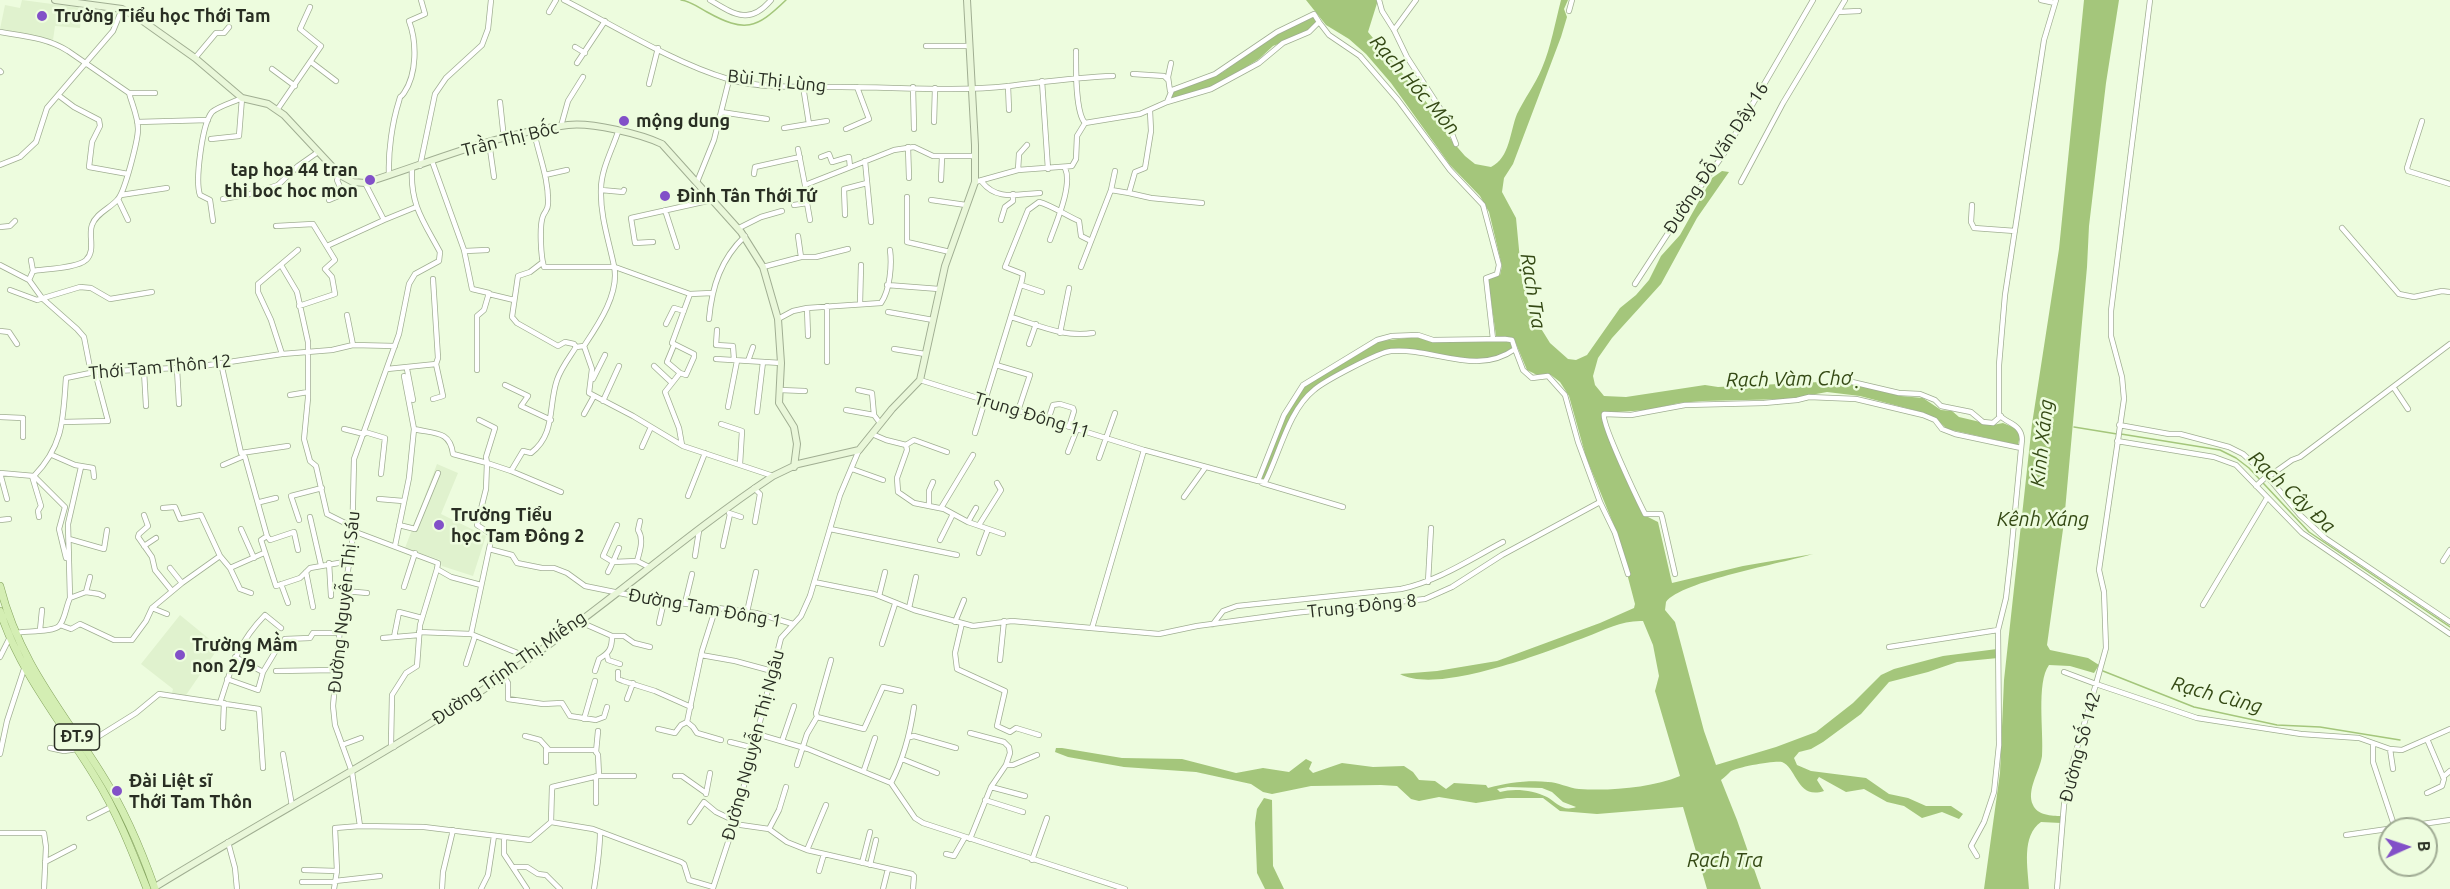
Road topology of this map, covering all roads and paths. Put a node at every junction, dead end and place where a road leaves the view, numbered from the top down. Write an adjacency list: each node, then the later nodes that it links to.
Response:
1 (56, 0): 18 (main road)
2 (421, 0): 111 (street)
3 (490, 0): 101 (street)
4 (556, 0): 24 (street)
5 (564, 0): 26 (street, Bùi Thị Lùng)
6 (710, 0): 20 (street)
7 (724, 0): 20 (street)
8 (771, 0): 20 (street)
9 (967, 0): 32 (main road)
10 (1379, 0): 29 (street)
11 (1416, 0): 29 (street)
12 (1572, 0): 22 (street)
13 (1813, 0): 185 (street, Đường Đỗ Văn Dậy 16)
14 (1845, 0): 25 (street)
15 (2041, 0): 17 (street)
16 (2150, 0): 293 (street)
17 (2056, 1): 159 (street)
18 (84, 2): 21 (main road)
19 (310, 7): 38 (street)
20 (723, 8)
21 (122, 9): 37 (main road); 41 (street)
22 (1569, 11)
23 (1859, 11): 25 (street)
24 (549, 12)
25 (1838, 12): 120 (street)
26 (605, 21): 34 (street, Bùi Thị Lùng); 36 (street)
27 (1319, 22): 59 (street); 65 (street); 217 (street)
28 (229, 27): 37 (street)
29 (1394, 30): 88 (street)
30 (0, 32): 41 (street)
31 (926, 46): 32 (street)
32 (969, 46): 57 (main road)
33 (575, 47): 36 (street)
34 (658, 48): 47 (street, Bùi Thị Lùng); 51 (street)
35 (1076, 51): 46 (street)
36 (585, 54): 39 (street)
37 (195, 58): 63 (main road)
38 (311, 62): 49 (street); 52 (street)
39 (577, 63)
40 (1171, 63): 48 (street)
41 (86, 64): 60 (street); 62 (street)
42 (272, 69): 52 (street)
43 (1133, 74): 48 (street)
44 (1113, 76): 46 (street, Bùi Thị Lùng)
45 (583, 77): 78 (street)
46 (1076, 77): 50 (street, Bùi Thị Lùng); 76 (street)
47 (729, 80): 53 (street, Bùi Thị Lùng); 69 (street)
48 (1168, 80): 59 (street)
49 (336, 81)
50 (1042, 81): 54 (street, Bùi Thị Lùng); 105 (street)
51 (649, 84)
52 (295, 86): 66 (street)
53 (802, 86): 55 (street, Bùi Thị Lùng); 77 (street)
54 (1008, 86): 57 (street, Bùi Thị Lùng); 67 (street)
55 (857, 87): 56 (street, Bùi Thị Lùng); 80 (street)
56 (913, 87): 58 (street, Bùi Thị Lùng); 81 (street)
57 (971, 87): 58 (street, Bùi Thị Lùng); 93 (main road)
58 (935, 88): 75 (street)
59 (1170, 91): 65 (street)
60 (129, 93): 61 (street); 74 (street)
61 (155, 93)
62 (58, 95): 100 (street); 109 (street)
63 (242, 98): 66 (main road); 71 (street); 84 (street)
64 (500, 102): 85 (street)
65 (1167, 102): 68 (street)
66 (277, 110): 91 (main road)
67 (1009, 110)
68 (1150, 111): 76 (street); 130 (street)
69 (721, 112): 70 (street); 117 (street)
70 (767, 119)
71 (208, 120): 74 (street); 153 (street)
72 (827, 121): 77 (street)
73 (2422, 121): 123 (street)
74 (137, 122): 109 (street)
75 (934, 122)
76 (1085, 123): 104 (street)
77 (810, 124): 79 (street)
78 (561, 126): 82 (main road, Trần Thị Bốc); 83 (main road, Trần Thị Bốc)
79 (784, 128)
80 (846, 129)
81 (914, 129)
82 (534, 132): 85 (main road, Trần Thị Bốc); 112 (street)
83 (618, 132): 117 (main road, Trần Thị Bốc); 126 (street)
84 (212, 139)
85 (504, 139): 86 (main road, Trần Thị Bốc)
86 (489, 142): 97 (main road, Trần Thị Bốc); 114 (street)
87 (1026, 144): 107 (street)
88 (1456, 144)
89 (908, 147): 92 (street); 98 (street); 115 (street)
90 (798, 149): 94 (street)
91 (318, 152): 113 (main road); 134 (street)
92 (933, 156): 96 (street); 99 (street)
93 (975, 156): 96 (street); 118 (main road)
94 (800, 157): 110 (street); 124 (street)
95 (821, 157): 102 (street)
96 (942, 157): 116 (street)
97 (432, 161): 101 (main road, Trần Thị Bốc); 171 (street)
98 (865, 161): 102 (street); 122 (street)
99 (933, 164)
100 (0, 165)
101 (420, 165): 103 (main road, Trần Thị Bốc)
102 (850, 167): 124 (street)
103 (412, 168): 111 (main road, Trần Thị Bốc); 143 (street, Đường Nguyễn Thị Sáu)
104 (1065, 168): 105 (street); 146 (street)
105 (1048, 169): 107 (street)
106 (567, 170): 112 (street)
107 (1018, 170): 119 (street)
108 (1115, 171): 128 (street)
109 (128, 174): 132 (street)
110 (754, 174)
111 (389, 175): 121 (main road, Trần Thị Bốc)
112 (545, 175): 175 (street)
113 (340, 176): 121 (main road); 135 (street)
114 (494, 177)
115 (909, 178)
116 (941, 180)
117 (697, 182): 136 (main road, Trần Thị Bốc)
118 (975, 182): 119 (street); 141 (main road)
119 (982, 182): 131 (street)
120 (1741, 182)
121 (365, 183): 149 (street)
122 (867, 183): 147 (street); 154 (street)
123 (2450, 184)
124 (805, 185): 138 (street)
125 (167, 188): 132 (street)
126 (601, 190): 127 (street); 179 (street)
127 (624, 190)
128 (1111, 190): 130 (street); 163 (street)
129 (1040, 193): 131 (street)
130 (1129, 193): 139 (street)
131 (1013, 194): 151 (street)
132 (120, 197): 148 (street); 182 (street)
133 (907, 197): 172 (street)
134 (223, 199)
135 (329, 200)
136 (712, 200): 144 (street); 157 (main road, Trần Thị Bốc)
137 (932, 200): 141 (street)
138 (807, 203): 140 (street); 150 (street)
139 (1202, 203)
140 (794, 205)
141 (966, 205): 172 (main road)
142 (1972, 206): 159 (street)
143 (416, 207): 149 (street); 223 (street, Đường Nguyễn Thị Sáu)
144 (665, 210): 164 (street); 166 (street)
145 (782, 211): 157 (street)
146 (1060, 213): 162 (street); 163 (street); 187 (street)
147 (845, 215)
148 (128, 220)
149 (384, 220): 165 (street)
150 (810, 220)
151 (1001, 220)
152 (15, 221): 156 (street)
153 (213, 221)
154 (871, 222)
155 (276, 226): 165 (street)
156 (0, 227)
157 (739, 228): 160 (main road, Trần Thị Bốc)
158 (2343, 228): 193 (street)
159 (2015, 231): 278 (street)
160 (745, 236): 180 (main road, Trần Thị Bốc); 196 (street)
161 (798, 236): 173 (street)
162 (1050, 240)
163 (1091, 241): 181 (street)
164 (653, 242)
165 (327, 246): 200 (street)
166 (677, 248)
167 (848, 249): 173 (street)
168 (298, 250): 176 (street)
169 (487, 250): 171 (street)
170 (890, 250): 186 (street)
171 (465, 251): 194 (street)
172 (950, 252): 189 (main road)
173 (801, 257): 180 (street)
174 (32, 260): 182 (street)
175 (543, 262): 179 (street); 198 (street)
176 (281, 265): 200 (street); 230 (street)
177 (861, 265): 199 (street)
178 (0, 266): 184 (street)
179 (615, 267): 195 (street); 224 (street)
180 (763, 267): 208 (main road, Trần Thị Bốc)
181 (1081, 267)
182 (33, 271): 184 (street)
183 (433, 279): 240 (street)
184 (29, 280): 197 (street)
185 (1635, 284)
186 (887, 285): 189 (street); 199 (street)
187 (1021, 285): 192 (street); 206 (street)
188 (1069, 288): 214 (street)
189 (939, 289): 209 (main road)
190 (10, 290): 197 (street)
191 (153, 292): 197 (street)
192 (1042, 292)
193 (2450, 292)
194 (489, 294): 198 (street); 247 (street)
195 (690, 294): 196 (street); 203 (street)
196 (712, 294): 207 (street)
197 (42, 298): 249 (street)
198 (514, 300): 225 (street)
199 (860, 304): 201 (street)
200 (298, 306): 229 (street)
201 (827, 306): 202 (street); 237 (street)
202 (807, 308): 208 (street); 216 (street)
203 (684, 311): 210 (street); 222 (street)
204 (888, 312): 209 (street)
205 (347, 315): 221 (street)
206 (1011, 317): 211 (street); 241 (street)
207 (710, 319)
208 (778, 319): 239 (main road, Trần Thị Bốc)
209 (933, 320): 231 (main road)
210 (666, 324)
211 (1036, 324): 214 (street); 218 (street)
212 (717, 330): 234 (street)
213 (0, 331): 220 (street)
214 (1060, 333): 215 (street)
215 (1093, 333)
216 (808, 336)
217 (1494, 339): 228 (street); 328 (street)
218 (1029, 344)
219 (2450, 344): 257 (street)
220 (17, 345)
221 (353, 345): 223 (street, Thới Tam Thôn 12); 229 (street, Thới Tam Thôn 12)
222 (674, 345): 250 (street); 250 (street)
223 (395, 346): 245 (street, Đường Nguyễn Thị Sáu)
224 (584, 346): 225 (street); 253 (street)
225 (576, 347): 281 (street)
226 (753, 347): 235 (street)
227 (894, 349): 231 (street)
228 (1515, 349): 328 (street); 342 (street)
229 (309, 351): 230 (street, Thới Tam Thôn 12); 261 (street)
230 (282, 354): 238 (street, Thới Tam Thôn 12)
231 (925, 354): 252 (main road)
232 (605, 355): 253 (street)
233 (716, 359): 234 (street)
234 (735, 360): 235 (street); 270 (street)
235 (748, 362): 236 (street)
236 (763, 362): 239 (street); 274 (street)
237 (828, 362)
238 (221, 363): 244 (street, Thới Tam Thôn 12); 308 (street)
239 (781, 363): 258 (main road, Trần Thị Bốc)
240 (436, 364): 246 (street); 264 (street)
241 (996, 365): 267 (street); 273 (street)
242 (619, 366): 266 (street)
243 (654, 366): 254 (street)
244 (177, 369): 248 (street, Thới Tam Thôn 12); 268 (street)
245 (387, 369): 246 (street); 291 (street, Đường Nguyễn Thị Sáu)
246 (407, 369): 265 (street)
247 (477, 370)
248 (144, 371): 249 (street, Thới Tam Thôn 12); 269 (street)
249 (93, 373): 283 (street, Thới Tam Thôn 12); 283 (street)
250 (680, 373): 254 (street)
251 (404, 376): 289 (street)
252 (920, 380): 267 (street, Trung Đông 11); 284 (main road, Đường Nguyễn Thị Ngâu)
253 (592, 382): 263 (street)
254 (671, 382): 297 (street)
255 (1852, 382): 278 (street)
256 (505, 385): 281 (street)
257 (2394, 388): 272 (street); 324 (street)
258 (780, 390): 260 (street); 315 (main road, Trần Thị Bốc)
259 (858, 390): 277 (street)
260 (805, 391)
261 (308, 392): 262 (street); 331 (street)
262 (290, 395)
263 (594, 396): 266 (street); 276 (street)
264 (433, 399)
265 (413, 400)
266 (603, 401): 286 (street)
267 (984, 401): 273 (street, Trung Đông 11); 292 (street)
268 (179, 404)
269 (146, 406)
270 (728, 407)
271 (846, 410): 277 (street)
272 (2408, 410)
273 (1017, 411): 282 (street, Trung Đông 11)
274 (757, 412)
275 (1114, 413): 296 (street)
276 (584, 414)
277 (874, 415): 284 (street)
278 (2001, 416): 301 (street)
279 (0, 417): 295 (street)
280 (479, 420): 311 (street)
281 (551, 420): 318 (street)
282 (1048, 420): 287 (street, Trung Đông 11); 287 (street)
283 (62, 422): 307 (street, Thới Tam Thôn 12)
284 (880, 423): 294 (main road, Đường Nguyễn Thị Ngâu)
285 (721, 424): 312 (street)
286 (651, 427): 297 (street); 300 (street)
287 (1069, 427): 290 (street, Trung Đông 11)
288 (344, 429): 291 (street)
289 (414, 429): 311 (street); 340 (street)
290 (1077, 429): 296 (street, Trung Đông 11); 305 (street)
291 (365, 433): 321 (street); 365 (street, Đường Nguyễn Thị Sáu)
292 (975, 433)
293 (2118, 433): 324 (street); 330 (street); 491 (street)
294 (872, 434): 298 (street); 302 (main road, Đường Nguyễn Thị Ngâu)
295 (23, 437)
296 (1106, 438): 303 (street, Trung Đông 11); 310 (street)
297 (682, 445): 306 (street)
298 (906, 445): 304 (street); 343 (street)
299 (288, 446): 308 (street)
300 (642, 447)
301 (2021, 448): 407 (street); 454 (street)
302 (859, 450): 315 (main road, Đường Trịnh Thị Miếng); 317 (street, Đường Nguyễn Thị Ngâu)
303 (1144, 450): 316 (street, Trung Đông 11); 452 (street)
304 (947, 452)
305 (1068, 452)
306 (705, 453): 312 (street); 334 (street)
307 (52, 455): 314 (street); 322 (street, Thới Tam Thôn 12)
308 (242, 455): 313 (street); 341 (street)
309 (973, 455): 346 (street)
310 (1099, 458)
311 (487, 463): 318 (street); 380 (street)
312 (740, 464): 323 (street)
313 (223, 465)
314 (81, 466): 325 (street); 373 (street)
315 (794, 466): 323 (main road, Đường Trịnh Thị Miếng)
316 (1205, 468): 328 (street, Trung Đông 11); 335 (street)
317 (852, 469): 326 (street); 366 (street, Đường Nguyễn Thị Ngâu)
318 (511, 471): 333 (street)
319 (0, 472): 322 (street); 338 (street)
320 (438, 473): 360 (street)
321 (381, 474)
322 (33, 476): 351 (street); 400 (street)
323 (773, 476): 332 (main road, Đường Trịnh Thị Miếng)
324 (2267, 476): 330 (street); 446 (street)
325 (94, 477)
326 (883, 480)
327 (933, 482): 343 (street)
328 (1260, 482): 344 (street, Trung Đông 11)
329 (997, 483): 362 (street)
330 (2257, 485): 337 (street)
331 (321, 488): 356 (street); 365 (street)
332 (754, 488): 348 (main road, Đường Trịnh Thị Miếng); 358 (street)
333 (561, 492)
334 (687, 496)
335 (1184, 497)
336 (276, 498): 341 (street)
337 (2267, 498): 432 (street); 457 (street)
338 (7, 499)
339 (379, 499): 340 (street)
340 (403, 501): 360 (street)
341 (260, 502): 371 (street)
342 (1600, 502): 406 (street); 449 (street, Trung Đông 8)
343 (929, 505): 346 (street)
344 (1343, 507)
345 (163, 508): 387 (street)
346 (941, 508): 349 (street)
347 (976, 508): 359 (street)
348 (727, 513): 353 (street); 369 (main road, Đường Trịnh Thị Miếng); 378 (street)
349 (953, 514): 359 (street); 374 (street)
350 (144, 515): 376 (street)
351 (39, 517)
352 (310, 517): 395 (street)
353 (741, 517)
354 (9, 519): 355 (street)
355 (0, 520)
356 (299, 520)
357 (640, 521): 391 (street)
358 (755, 522)
359 (968, 522): 362 (street)
360 (399, 525): 377 (street)
361 (617, 525): 393 (street)
362 (978, 525): 367 (street)
363 (1431, 528): 411 (street)
364 (241, 529): 389 (street)
365 (353, 529): 377 (street); 390 (street, Đường Nguyễn Thị Sáu)
366 (830, 529): 386 (street); 410 (street, Đường Nguyễn Thị Ngâu)
367 (988, 529): 370 (street); 385 (street)
368 (107, 530): 373 (street)
369 (699, 531): 388 (street); 396 (main road, Đường Trịnh Thị Miếng)
370 (1003, 534)
371 (267, 536): 381 (street); 383 (street)
372 (156, 538): 376 (street)
373 (69, 539): 400 (street)
374 (940, 540)
375 (1503, 542): 411 (street)
376 (144, 546): 417 (street)
377 (395, 546): 384 (street)
378 (723, 546)
379 (619, 548): 393 (street)
380 (489, 549): 414 (street); 419 (street, Đường Tam Đông 1)
381 (297, 550)
382 (2450, 550): 392 (street)
383 (264, 553): 389 (street); 413 (street)
384 (415, 553): 399 (street); 416 (street)
385 (979, 553)
386 (957, 555)
387 (220, 556): 398 (street); 412 (street)
388 (694, 556)
389 (254, 558): 398 (street)
390 (350, 561): 394 (street); 418 (street, Đường Nguyễn Thị Sáu)
391 (637, 561): 393 (street); 396 (street)
392 (2443, 561)
393 (613, 562): 402 (street)
394 (328, 563): 395 (street); 425 (street)
395 (321, 565): 401 (street)
396 (649, 567): 419 (main road, Đường Trịnh Thị Miếng)
397 (170, 568): 412 (street)
398 (230, 568): 422 (street)
399 (437, 569): 414 (street); 441 (street)
400 (69, 572): 426 (street)
401 (306, 572): 413 (street); 433 (street)
402 (608, 572)
403 (756, 572): 439 (street)
404 (885, 572): 424 (street)
405 (692, 573): 430 (street)
406 (1629, 574)
407 (1675, 574)
408 (90, 577): 420 (street)
409 (916, 577): 436 (street)
410 (814, 582): 424 (street, Trung Đông 8); 448 (street, Đường Nguyễn Thị Ngâu)
411 (1428, 582): 449 (street)
412 (182, 583): 417 (street)
413 (281, 584): 429 (street)
414 (481, 585): 458 (street)
415 (0, 586): 459 (main road, ĐT.9)
416 (404, 587)
417 (172, 591): 435 (street)
418 (345, 591): 421 (street); 455 (street, Đường Nguyễn Thị Sáu)
419 (617, 591): 428 (street, Đường Tam Đông 1); 442 (main road, Đường Trịnh Thị Miếng)
420 (86, 592): 423 (street); 426 (street)
421 (367, 593)
422 (251, 594)
423 (103, 596)
424 (879, 596): 431 (street, Trung Đông 8)
425 (331, 597)
426 (70, 598): 450 (street)
427 (964, 600): 445 (street)
428 (664, 601): 430 (street, Đường Tam Đông 1); 444 (street)
429 (288, 603)
430 (685, 603): 434 (street, Đường Tam Đông 1)
431 (895, 604): 436 (street, Trung Đông 8); 465 (street)
432 (2203, 605)
433 (313, 607)
434 (717, 607): 439 (street, Đường Tam Đông 1); 471 (street)
435 (152, 608): 440 (street); 450 (street)
436 (909, 608): 445 (street, Trung Đông 8)
437 (0, 610): 459 (main road, ĐT.9)
438 (42, 610): 453 (street)
439 (747, 612): 448 (street, Đường Tam Đông 1)
440 (167, 614)
441 (422, 618): 456 (street); 461 (street)
442 (578, 621): 460 (street); 474 (main road, Đường Trịnh Thị Miếng)
443 (1004, 621): 447 (street, Trung Đông 8); 452 (street, Trung Đông 8); 476 (street)
444 (659, 622)
445 (955, 622): 447 (street, Trung Đông 8)
446 (2450, 622)
447 (962, 623): 508 (street)
448 (792, 624): 483 (street, Đường Nguyễn Thị Ngâu)
449 (1213, 624): 452 (street, Trung Đông 8)
450 (60, 626): 453 (street)
451 (281, 628): 473 (street)
452 (1092, 628)
453 (40, 630): 459 (street)
454 (1998, 630): 468 (street); 582 (street)
455 (339, 633): 463 (street); 481 (street, Đường Nguyễn Thị Sáu)
456 (419, 633): 458 (street); 461 (street); 519 (street)
457 (2450, 634)
458 (473, 635): 474 (street); 477 (street)
459 (12, 636): 466 (street); 479 (main road, ĐT.9); 521 (main road, ĐT.9)
460 (612, 636): 467 (street); 470 (street)
461 (394, 637): 462 (street)
462 (383, 638)
463 (285, 639)
464 (0, 642): 466 (street)
465 (882, 644)
466 (5, 647): 472 (street)
467 (650, 647)
468 (1889, 647)
469 (275, 652): 484 (street)
470 (607, 655): 478 (street); 482 (street)
471 (701, 655): 483 (street); 497 (street)
472 (0, 657)
473 (235, 657): 484 (street); 488 (street)
474 (530, 658): 487 (main road, Đường Trịnh Thị Miếng)
475 (831, 660): 499 (street)
476 (1000, 660)
477 (466, 664)
478 (620, 664)
479 (24, 669): 521 (main road, ĐT.9); 528 (street)
480 (276, 670): 481 (street)
481 (335, 670): 518 (street, Đường Nguyễn Thị Sáu)
482 (595, 671)
483 (772, 671): 506 (street, Đường Nguyễn Thị Ngâu)
484 (263, 672): 488 (street)
485 (618, 672): 490 (street)
486 (2064, 672): 491 (street)
487 (504, 676): 500 (street); 519 (main road, Đường Trịnh Thị Miếng)
488 (227, 679): 494 (street)
489 (594, 681): 500 (street)
490 (633, 683): 493 (street); 497 (street)
491 (2096, 684): 517 (street, Đường Số 142); 608 (street, Đường Số 142)
492 (901, 691): 499 (street)
493 (627, 699)
494 (222, 703): 502 (street); 521 (street); 535 (street)
495 (794, 706): 515 (street)
496 (607, 707): 500 (street)
497 (691, 707): 501 (street)
498 (914, 707): 510 (street)
499 (817, 717): 524 (street)
500 (584, 719)
501 (687, 722): 503 (street); 514 (street)
502 (223, 728)
503 (658, 729)
504 (2450, 729): 513 (street)
505 (598, 730): 527 (street)
506 (757, 734): 515 (street); 523 (street, Đường Nguyễn Thị Ngâu)
507 (970, 734): 534 (street)
508 (1040, 735)
509 (525, 736): 522 (street)
510 (910, 737): 525 (street); 531 (street)
511 (361, 738): 518 (street)
512 (875, 738): 537 (street)
513 (2427, 739): 526 (street); 545 (street)
514 (721, 740)
515 (782, 741): 524 (street)
516 (730, 742): 523 (street)
517 (2373, 743): 526 (street, Đường Số 142); 559 (street)
518 (342, 745): 539 (street, Đường Nguyễn Thị Sáu)
519 (394, 747): 539 (main road, Đường Trịnh Thị Miếng)
520 (50, 748): 521 (street)
521 (80, 748): 557 (main road, ĐT.9); 597 (main road, ĐT.9)
522 (546, 748): 527 (street); 532 (street)
523 (754, 748): 564 (street, Đường Nguyễn Thị Ngâu)
524 (803, 748): 533 (street); 537 (street)
525 (957, 748)
526 (2390, 749): 536 (street)
527 (596, 752): 542 (street)
528 (0, 754)
529 (282, 754): 556 (street)
530 (1037, 755): 534 (street)
531 (902, 759): 541 (street); 546 (street)
532 (546, 762)
533 (797, 765)
534 (1006, 765): 548 (street)
535 (263, 768)
536 (2393, 769)
537 (864, 770): 546 (street)
538 (2450, 771): 545 (street)
539 (352, 772): 556 (main road, Đường Trịnh Thị Miếng); 565 (street, Đường Nguyễn Thị Sáu)
540 (710, 773): 549 (street)
541 (937, 773)
542 (598, 776): 543 (street); 554 (street); 562 (street)
543 (634, 776)
544 (675, 776): 549 (street)
545 (2442, 777): 550 (street)
546 (891, 783): 575 (street)
547 (786, 787): 566 (street)
548 (991, 787): 551 (street); 552 (street)
549 (706, 793): 553 (street)
550 (2427, 793)
551 (1025, 796)
552 (985, 800): 558 (street); 575 (street)
553 (704, 802): 563 (street); 564 (street)
554 (596, 803)
555 (826, 805): 579 (street)
556 (292, 806): 577 (main road, Đường Trịnh Thị Miếng)
557 (111, 807): 560 (street); 597 (main road, ĐT.9)
558 (1023, 812)
559 (2391, 817)
560 (89, 818)
561 (1047, 818): 583 (street)
562 (550, 822): 569 (street); 574 (street)
563 (690, 822)
564 (734, 822): 566 (street); 595 (street, Đường Nguyễn Thị Ngâu)
565 (360, 826): 567 (street); 590 (street)
566 (769, 829): 579 (street)
567 (453, 830): 573 (street); 600 (street)
568 (2378, 830): 572 (street)
569 (600, 832): 595 (street); 604 (street)
570 (870, 832): 585 (street)
571 (0, 833): 584 (street)
572 (2346, 835)
573 (494, 836): 574 (street); 601 (street)
574 (504, 837): 587 (street)
575 (967, 838): 581 (street); 583 (street)
576 (876, 840): 586 (street)
577 (228, 842): 597 (main road, Đường Trịnh Thị Miếng); 598 (street)
578 (74, 847): 584 (street)
579 (807, 850): 580 (street)
580 (824, 854): 585 (street); 591 (street)
581 (946, 854)
582 (1977, 856)
583 (1032, 860): 607 (street)
584 (45, 862): 596 (street)
585 (862, 863): 586 (street)
586 (870, 865): 588 (street)
587 (515, 867): 602 (street); 603 (street)
588 (888, 869): 605 (street); 606 (street)
589 (304, 870): 590 (street)
590 (337, 871): 593 (street)
591 (819, 871)
592 (380, 876): 593 (street)
593 (335, 881): 594 (street); 599 (street)
594 (302, 882)
595 (713, 888)
596 (44, 889)
597 (152, 889)
598 (237, 889)
599 (334, 889)
600 (442, 889)
601 (481, 889)
602 (527, 889)
603 (560, 889)
604 (594, 889)
605 (883, 889)
606 (913, 889)
607 (1125, 889)
608 (2057, 889)

